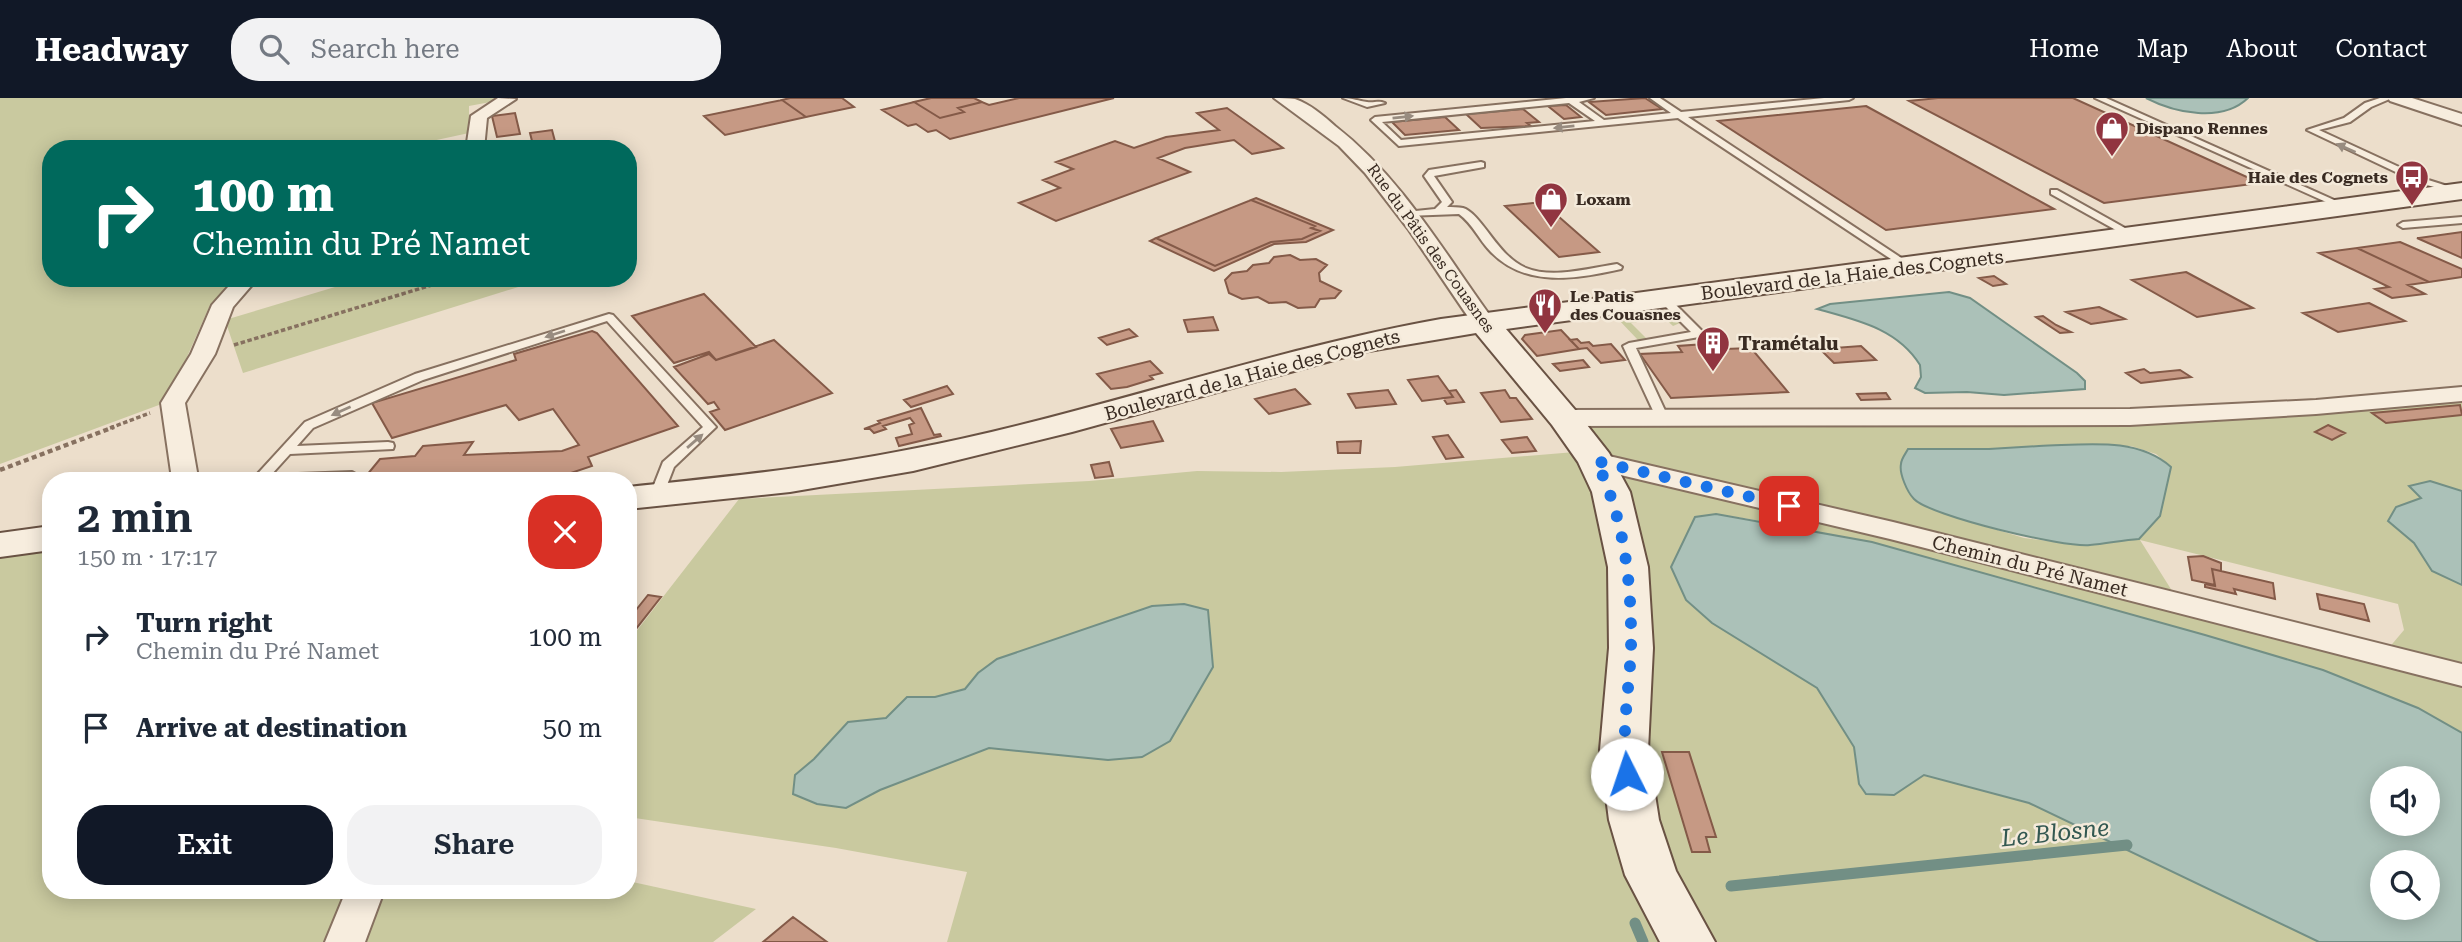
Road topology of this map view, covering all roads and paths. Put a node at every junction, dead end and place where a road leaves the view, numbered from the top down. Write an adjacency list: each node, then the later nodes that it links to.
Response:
1 (1282, 98): 21 (street, Rue du Pâtis des Couasnes)
2 (1347, 98): 11 (lane)
3 (1590, 98): 10 (lane)
4 (1654, 98): 12 (lane)
5 (1849, 98): 12 (lane)
6 (2099, 98): 19 (lane)
7 (2388, 98): 18 (lane, one-way to 7)
8 (2396, 98): 13 (street)
9 (508, 99): 15 (street)
10 (1571, 100): 14 (lane); 14 (lane, one-way to 10)
11 (1381, 103)
12 (1681, 116): 14 (lane); 26 (lane)
13 (2462, 120)
14 (1603, 123)
15 (476, 140)
16 (1482, 164): 20 (lane)
17 (2054, 192): 24 (lane)
18 (2460, 192): 19 (main road, Boulevard de la Haie des Cognets)
19 (2347, 208): 24 (main road, Boulevard de la Haie des Cognets)
20 (1439, 210): 21 (lane); 25 (lane)
21 (1409, 214): 30 (street, Rue du Pâtis des Couasnes)
22 (2462, 220): 23 (lane)
23 (2403, 225)
24 (2136, 237): 26 (main road, Boulevard de la Haie des Cognets)
25 (1617, 267)
26 (1910, 267): 29 (main road, Boulevard de la Haie des Cognets)
27 (240, 287): 39 (street)
28 (425, 287): 31 (path)
29 (1664, 299): 30 (main road, Boulevard de la Haie des Cognets); 34 (lane)
30 (1483, 322): 35 (main road, Rue du Pâtis des Couasnes); 42 (main road, Boulevard de la Haie des Cognets)
31 (250, 340)
32 (2462, 394): 34 (street)
33 (159, 410): 38 (path)
34 (1662, 417): 35 (street)
35 (1564, 418): 41 (main road, Rue du Pâtis des Couasnes)
36 (388, 446): 37 (lane)
37 (286, 450): 40 (lane); 42 (lane, one-way to 37)
38 (0, 470)
39 (184, 472)
40 (266, 472)
41 (1603, 474): 45 (street, Chemin du Pré Namet); 48 (main road)
42 (643, 497)
43 (42, 539): 44 (main road)
44 (0, 545)
45 (2462, 675)
46 (362, 899): 47 (street)
47 (345, 942)
48 (1688, 942)

